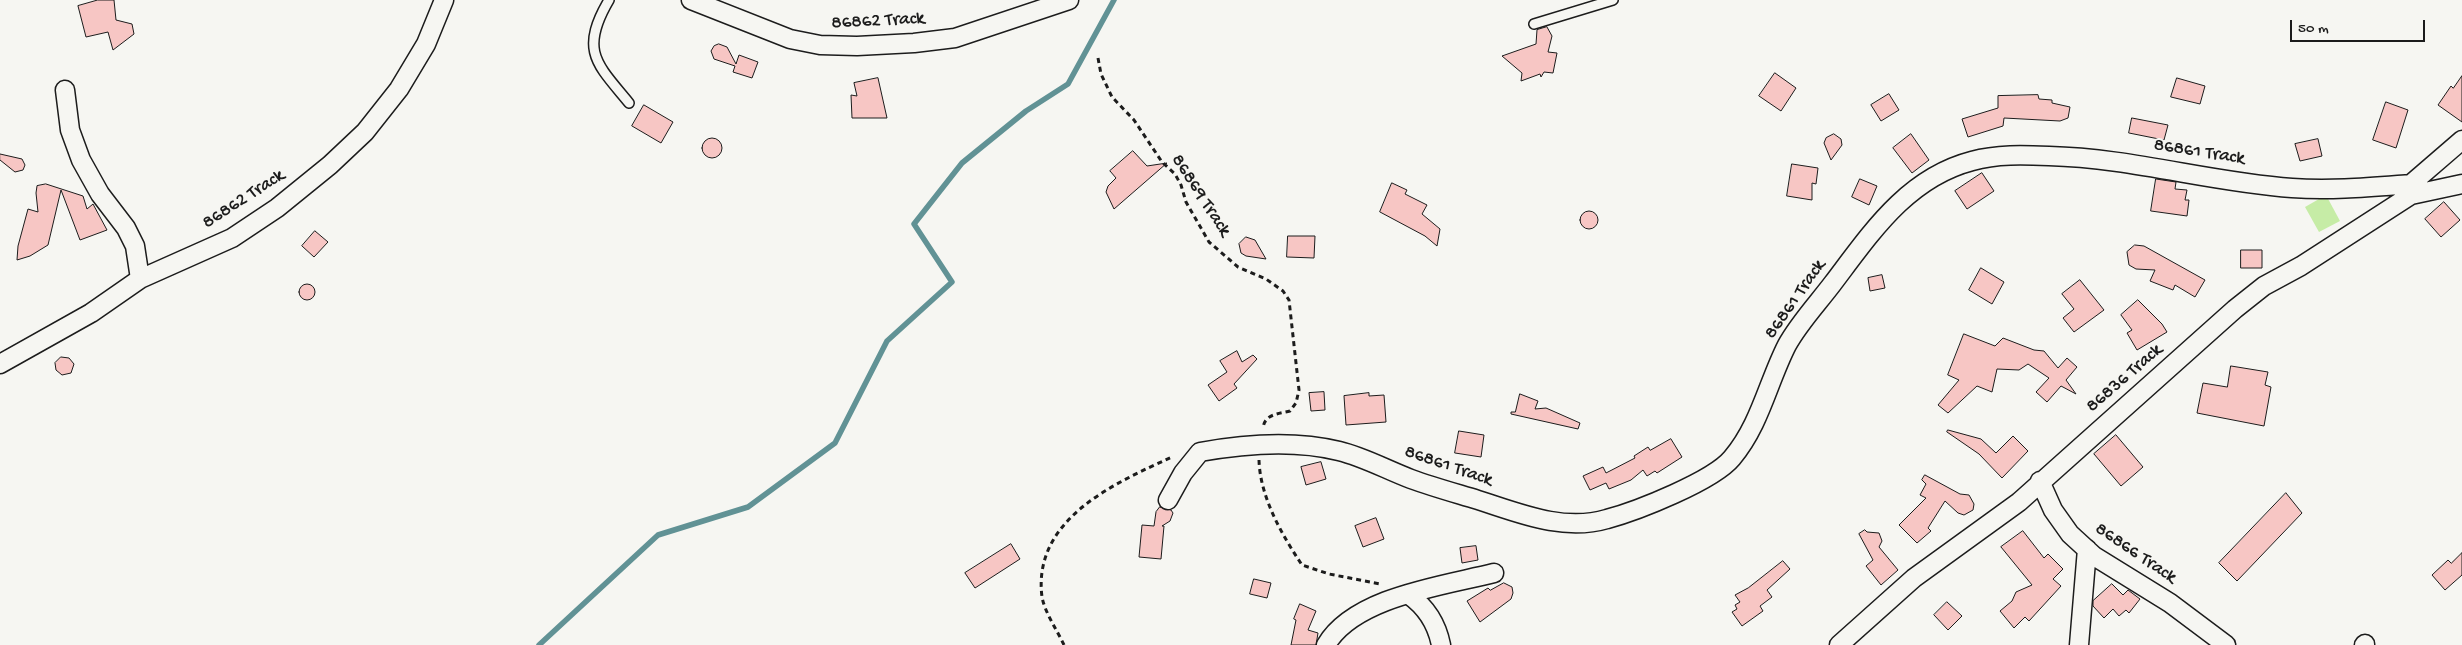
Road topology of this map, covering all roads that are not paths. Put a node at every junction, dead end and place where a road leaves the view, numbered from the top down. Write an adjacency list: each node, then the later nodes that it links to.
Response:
1 (444, 0): 13 (street, 86862 Track)
2 (609, 0): 9 (lane)
3 (691, 0): 6 (street, 86862 Track)
4 (1069, 0): 6 (street, 86862 Track)
5 (1613, 0): 7 (lane)
6 (1054, 3)
7 (1534, 24)
8 (65, 90): 13 (street)
9 (629, 103)
10 (2462, 140): 12 (street)
11 (2462, 184): 12 (street, 86836 Track)
12 (2411, 190): 15 (street, 86836 Track); 16 (street, 86861 Track)
13 (140, 279): 14 (street, 86862 Track)
14 (0, 364)
15 (2040, 481): 17 (street, 86866 Track); 22 (street, 86836 Track)
16 (1168, 500)
17 (2087, 549): 23 (street); 24 (street, 86866 Track)
18 (1494, 573): 19 (street)
19 (1409, 595): 20 (street); 21 (street)
20 (1326, 645)
21 (1441, 645)
22 (1839, 645)
23 (2079, 645)
24 (2226, 645)

